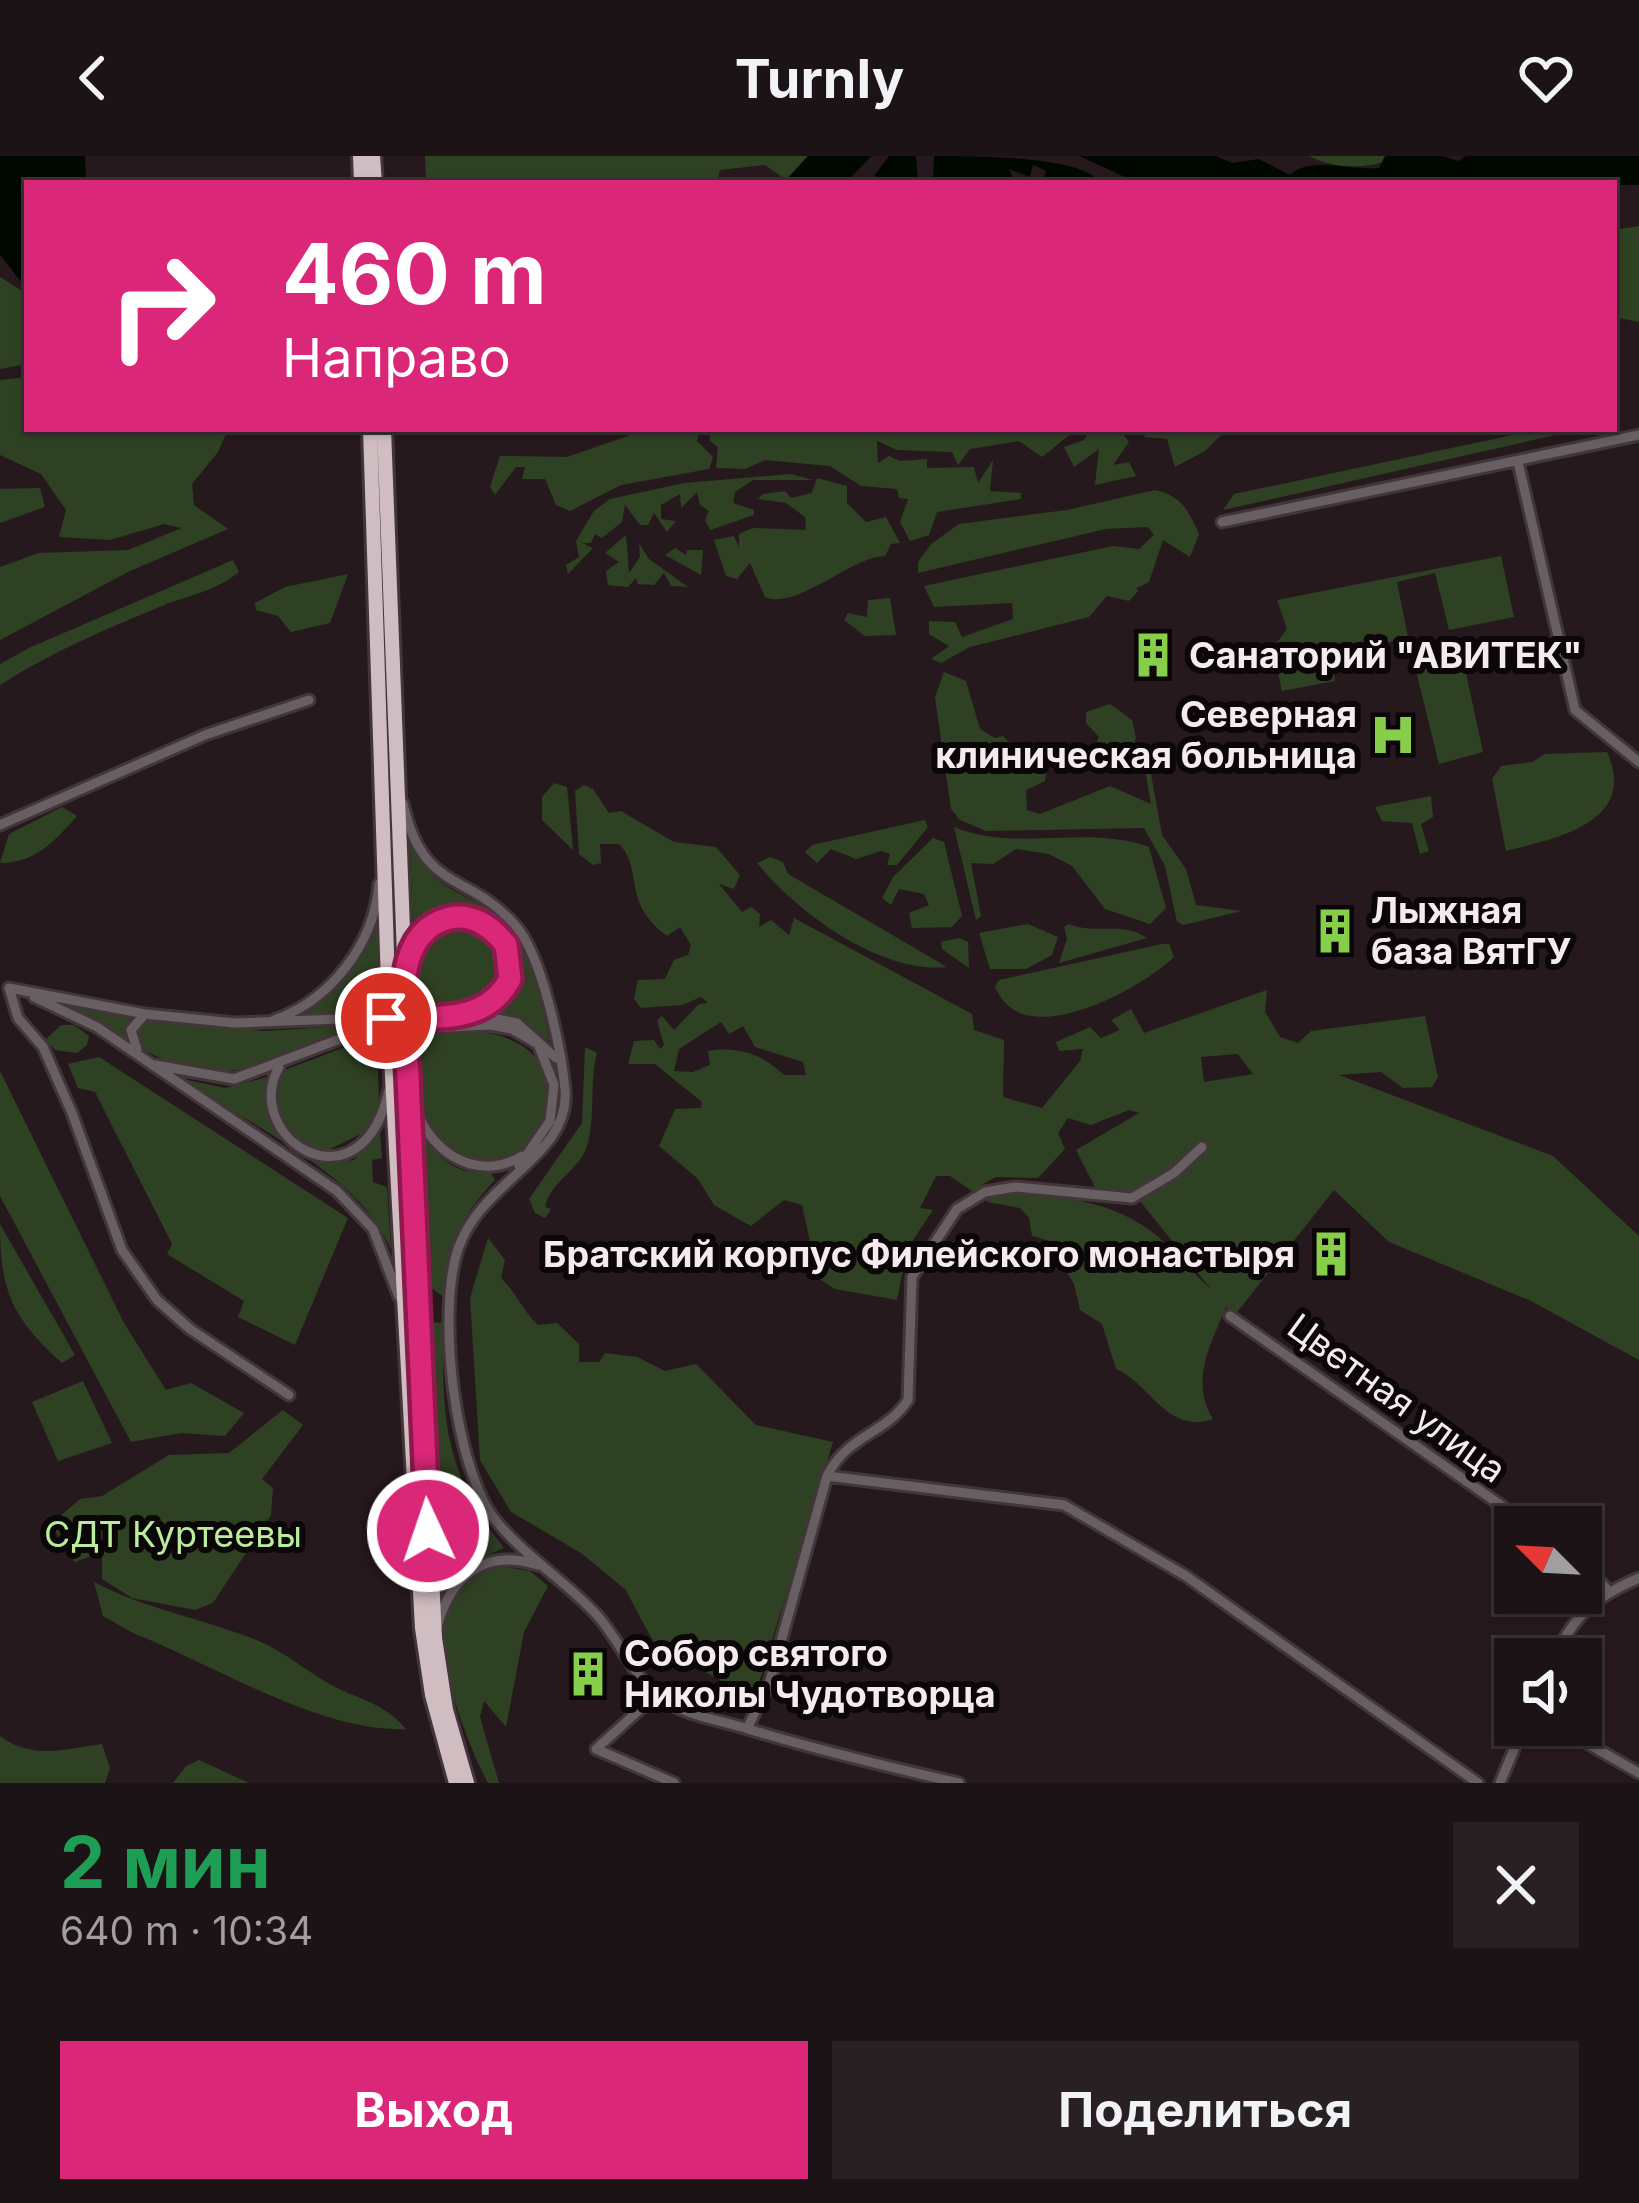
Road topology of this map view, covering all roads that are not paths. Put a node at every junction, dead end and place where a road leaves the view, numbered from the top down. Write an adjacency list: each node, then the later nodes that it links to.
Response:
1 (370, 432): 10 (highway)
2 (384, 432): 8 (highway)
3 (1639, 435): 4 (street)
4 (1518, 462): 5 (street); 7 (street)
5 (1222, 523)
6 (309, 700): 9 (street)
7 (1639, 762)
8 (396, 769): 11 (highway); 19 (street)
9 (0, 825)
10 (383, 830): 11 (highway); 15 (street)
11 (399, 979): 14 (street); 20 (highway, bridge)
12 (5, 987): 13 (street); 16 (street); 26 (street)
13 (145, 1014): 15 (street); 16 (street)
14 (473, 1014): 15 (street); 19 (street)
15 (259, 1023)
16 (139, 1054): 17 (street)
17 (155, 1065): 18 (street); 25 (street)
18 (281, 1065): 20 (street); 21 (street)
19 (562, 1068): 23 (street)
20 (400, 1078): 21 (street); 25 (highway); 33 (highway)
21 (542, 1137): 23 (street)
22 (1202, 1147): 27 (street)
23 (508, 1178): 29 (street)
24 (1230, 1316): 28 (street, Цветная улица)
25 (404, 1320): 40 (highway)
26 (289, 1395)
27 (827, 1477): 36 (street); 44 (street)
28 (1502, 1506)
29 (543, 1566): 33 (street); 35 (street)
30 (1639, 1578): 32 (street)
31 (1602, 1584): 32 (street)
32 (1608, 1590): 34 (street)
33 (435, 1638): 41 (highway)
34 (1566, 1638)
35 (656, 1695): 36 (street); 42 (street)
36 (746, 1729): 43 (street)
37 (1515, 1746): 45 (street)
38 (1592, 1746): 39 (street)
39 (1639, 1773)
40 (456, 1783)
41 (467, 1783)
42 (674, 1783)
43 (959, 1783)
44 (1478, 1783)
45 (1500, 1783)

